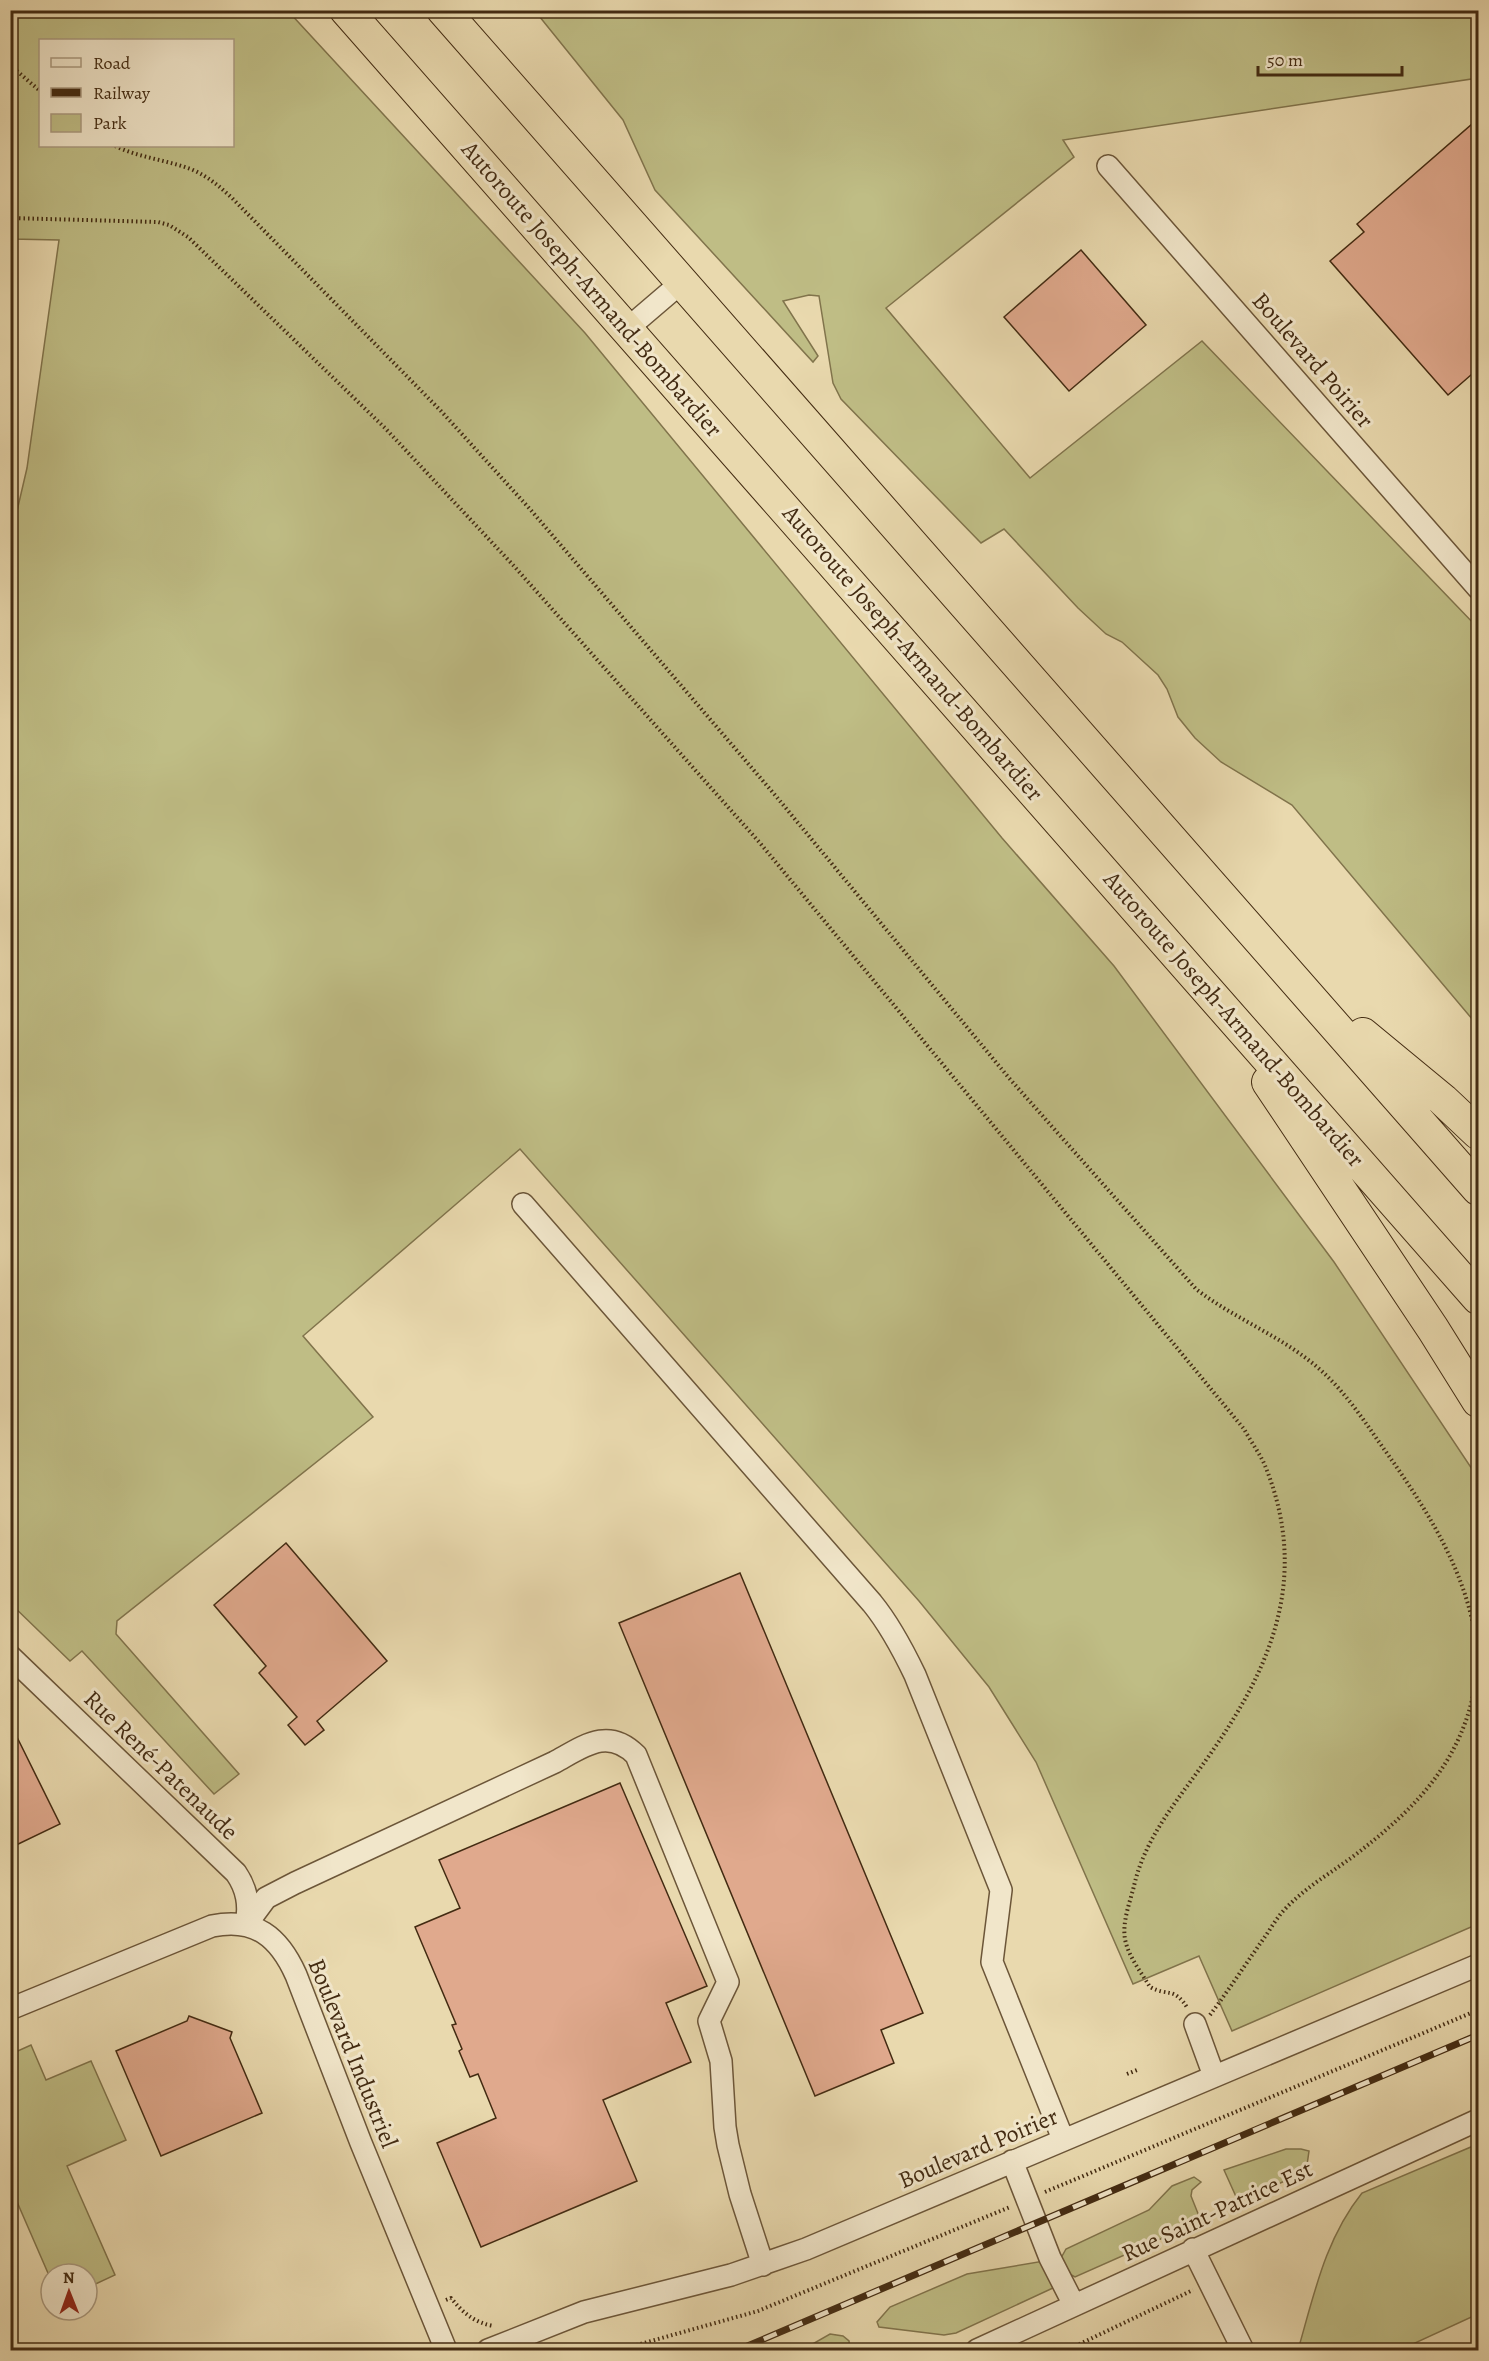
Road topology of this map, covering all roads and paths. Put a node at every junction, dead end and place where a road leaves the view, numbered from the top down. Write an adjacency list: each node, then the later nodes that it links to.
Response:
1 (346, 10): 9 (highway, Autoroute Joseph-Armand-Bombardier)
2 (443, 10): 8 (highway)
3 (10, 64): 4 (path)
4 (39, 91)
5 (118, 147): 19 (path)
6 (1108, 166): 10 (street, Boulevard Poirier)
7 (10, 218): 24 (path)
8 (682, 282): 9 (street); 11 (highway)
9 (627, 329): 12 (highway, Autoroute Joseph-Armand-Bombardier)
10 (1479, 588)
11 (1290, 975): 13 (highway); 14 (highway)
12 (1201, 981): 16 (highway, Autoroute Joseph-Armand-Bombardier); 17 (highway)
13 (1479, 1133)
14 (1479, 1189)
15 (523, 1204): 29 (street)
16 (1479, 1298)
17 (1479, 1401)
18 (10, 1656): 20 (street, Rue René-Patenaude)
19 (1479, 1663): 24 (path)
20 (246, 1925): 22 (street, Boulevard Industriel); 33 (street); 38 (street, Boulevard Industriel)
21 (1479, 1965): 27 (street, Boulevard Poirier)
22 (10, 2009)
23 (1479, 2010): 31 (path)
24 (1195, 2024): 27 (street)
25 (1137, 2070): 26 (path)
26 (1127, 2074)
27 (1215, 2076): 29 (street, Boulevard Poirier)
28 (1479, 2120): 32 (street, Rue Saint-Patrice Est)
29 (1063, 2139): 30 (street, Boulevard Poirier)
30 (1012, 2161): 31 (street); 33 (street, Boulevard Poirier)
31 (1026, 2200): 36 (street); 40 (path)
32 (1193, 2249): 34 (street); 36 (street, Rue Saint-Patrice Est)
33 (763, 2265): 39 (street, Boulevard Poirier)
34 (1210, 2282): 42 (path); 43 (street)
35 (451, 2298): 37 (path)
36 (1074, 2305): 41 (street, Rue Saint-Patrice Est)
37 (495, 2326)
38 (446, 2350)
39 (488, 2350)
40 (619, 2350)
41 (977, 2350)
42 (1067, 2350)
43 (1243, 2350)

